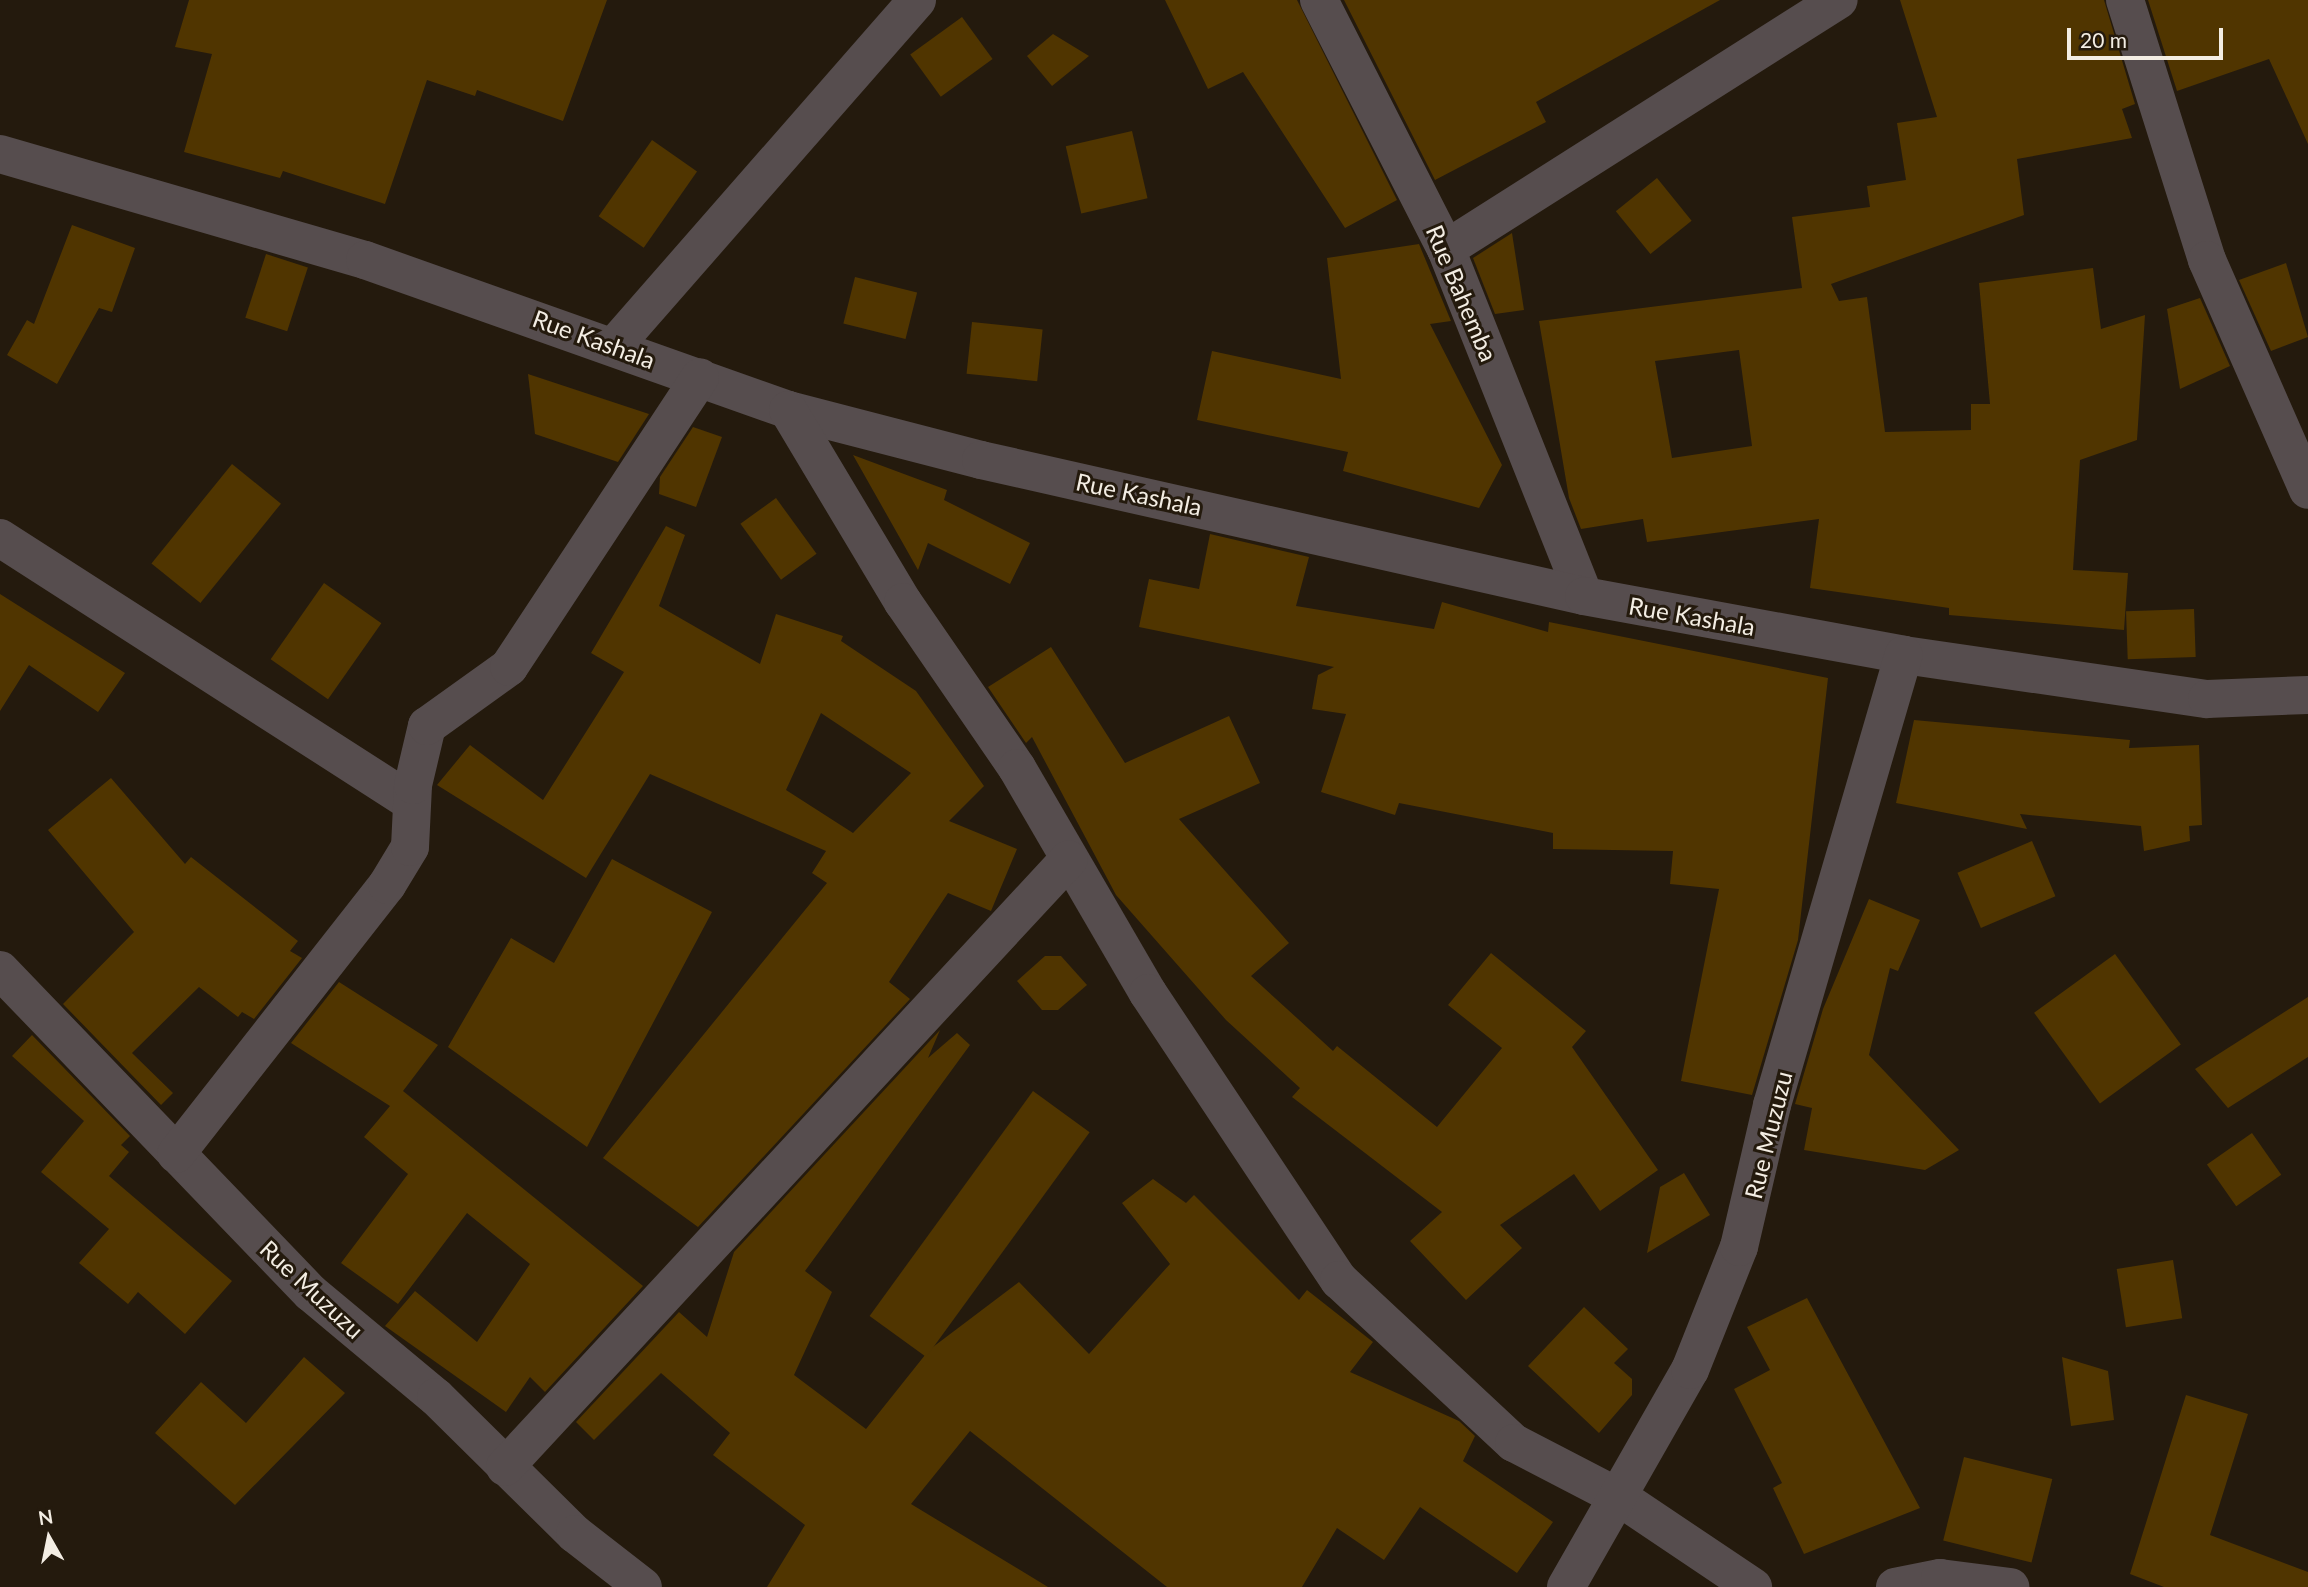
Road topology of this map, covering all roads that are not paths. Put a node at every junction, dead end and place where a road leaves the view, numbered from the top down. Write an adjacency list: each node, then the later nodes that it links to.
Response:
1 (918, 0): 7 (street)
2 (1319, 0): 6 (street, Rue Bahemba)
3 (2125, 0): 10 (street)
4 (1822, 4): 6 (street)
5 (0, 154): 7 (street, Rue Kashala)
6 (1446, 249): 12 (street, Rue Bahemba)
7 (616, 344): 8 (street, Rue Kashala)
8 (700, 377): 9 (street, Rue Kashala); 15 (street)
9 (788, 410): 12 (street, Rue Kashala); 16 (street)
10 (2308, 490)
11 (0, 538): 15 (street)
12 (1584, 596): 13 (street, Rue Kashala)
13 (1903, 655): 14 (street, Rue Kashala); 20 (street, Rue Muzuzu)
14 (2308, 695)
15 (412, 802): 18 (street)
16 (1069, 859): 19 (street); 20 (street)
17 (0, 970): 18 (street, Rue Muzuzu)
18 (176, 1154): 19 (street, Rue Muzuzu)
19 (505, 1466): 21 (street, Rue Muzuzu)
20 (1622, 1499): 22 (street, Rue Muzuzu); 23 (street)
21 (643, 1587)
22 (1566, 1587)
23 (1753, 1587)
24 (1895, 1587): 25 (street)
25 (2010, 1587)

